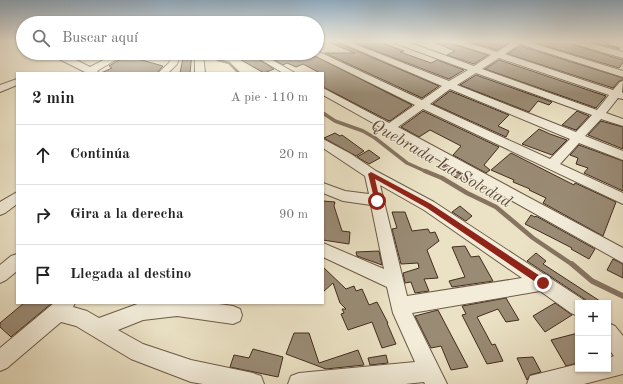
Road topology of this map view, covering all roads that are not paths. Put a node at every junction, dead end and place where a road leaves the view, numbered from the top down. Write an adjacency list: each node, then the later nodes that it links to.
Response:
1 (327, 59): 23 (street)
2 (385, 59): 19 (street)
3 (449, 59): 12 (street)
4 (493, 59): 12 (street)
5 (508, 59): 21 (street)
6 (575, 59): 17 (street)
7 (68, 60): 13 (street)
8 (112, 60): 13 (street)
9 (174, 60): 14 (street)
10 (199, 60): 15 (street)
11 (267, 60): 16 (street)
12 (477, 69): 19 (street); 24 (street)
13 (92, 72)
14 (164, 72)
15 (200, 72)
16 (288, 72)
17 (623, 74)
18 (16, 82): 20 (street)
19 (450, 85): 23 (street); 27 (street)
20 (0, 89)
21 (621, 91): 24 (street)
22 (325, 94): 26 (street)
23 (422, 104): 26 (street); 30 (street)
24 (599, 114): 25 (street); 27 (street)
25 (623, 123)
26 (389, 128): 38 (street)
27 (578, 137): 29 (street); 30 (street)
28 (324, 144): 31 (street)
29 (623, 156)
30 (552, 165): 34 (street)
31 (371, 174): 35 (street); 42 (street)
32 (324, 188): 35 (street)
33 (16, 198): 36 (street)
34 (623, 199)
35 (377, 201): 41 (street)
36 (0, 209)
37 (324, 250): 41 (street)
38 (623, 256)
39 (16, 262): 40 (street)
40 (0, 275)
41 (394, 282): 44 (street)
42 (543, 283): 43 (street); 44 (street)
43 (575, 305)
44 (400, 306): 54 (street)
45 (62, 307): 47 (street); 50 (street)
46 (233, 315): 47 (street)
47 (98, 328): 55 (street)
48 (610, 336): 49 (street)
49 (623, 351)
50 (3, 353)
51 (623, 364): 52 (street)
52 (611, 367)
53 (590, 372): 57 (street)
54 (433, 377): 56 (street)
55 (253, 384)
56 (298, 384)
57 (538, 384)

